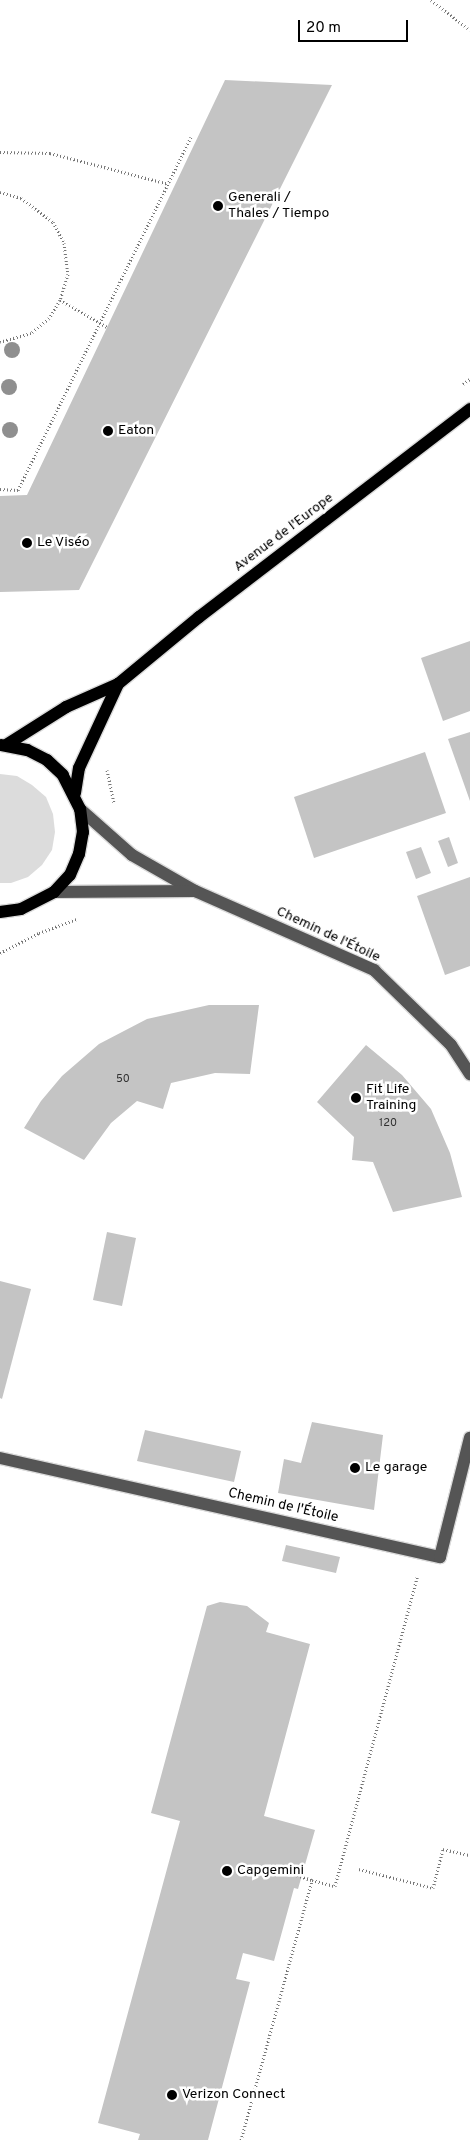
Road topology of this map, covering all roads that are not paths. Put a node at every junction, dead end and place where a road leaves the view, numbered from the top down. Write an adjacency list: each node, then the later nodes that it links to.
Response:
1 (470, 409): 2 (main road, Avenue de l'Europe)
2 (118, 684): 3 (main road, Avenue de l'Europe); 4 (main road, Avenue de l'Europe)
3 (3, 745): 4 (main road, Avenue de l'Europe)
4 (75, 793): 5 (main road, Avenue de l'Europe)
5 (80, 809): 6 (street, Chemin de l'Étoile); 7 (main road, Avenue de l'Europe)
6 (195, 891): 7 (street, Chemin de l'Étoile); 9 (street, Chemin de l'Étoile)
7 (54, 892): 8 (main road, Avenue de l'Europe)
8 (1, 913)
9 (470, 1074)
10 (470, 1438): 11 (street, Chemin de l'Étoile)
11 (0, 1458)

